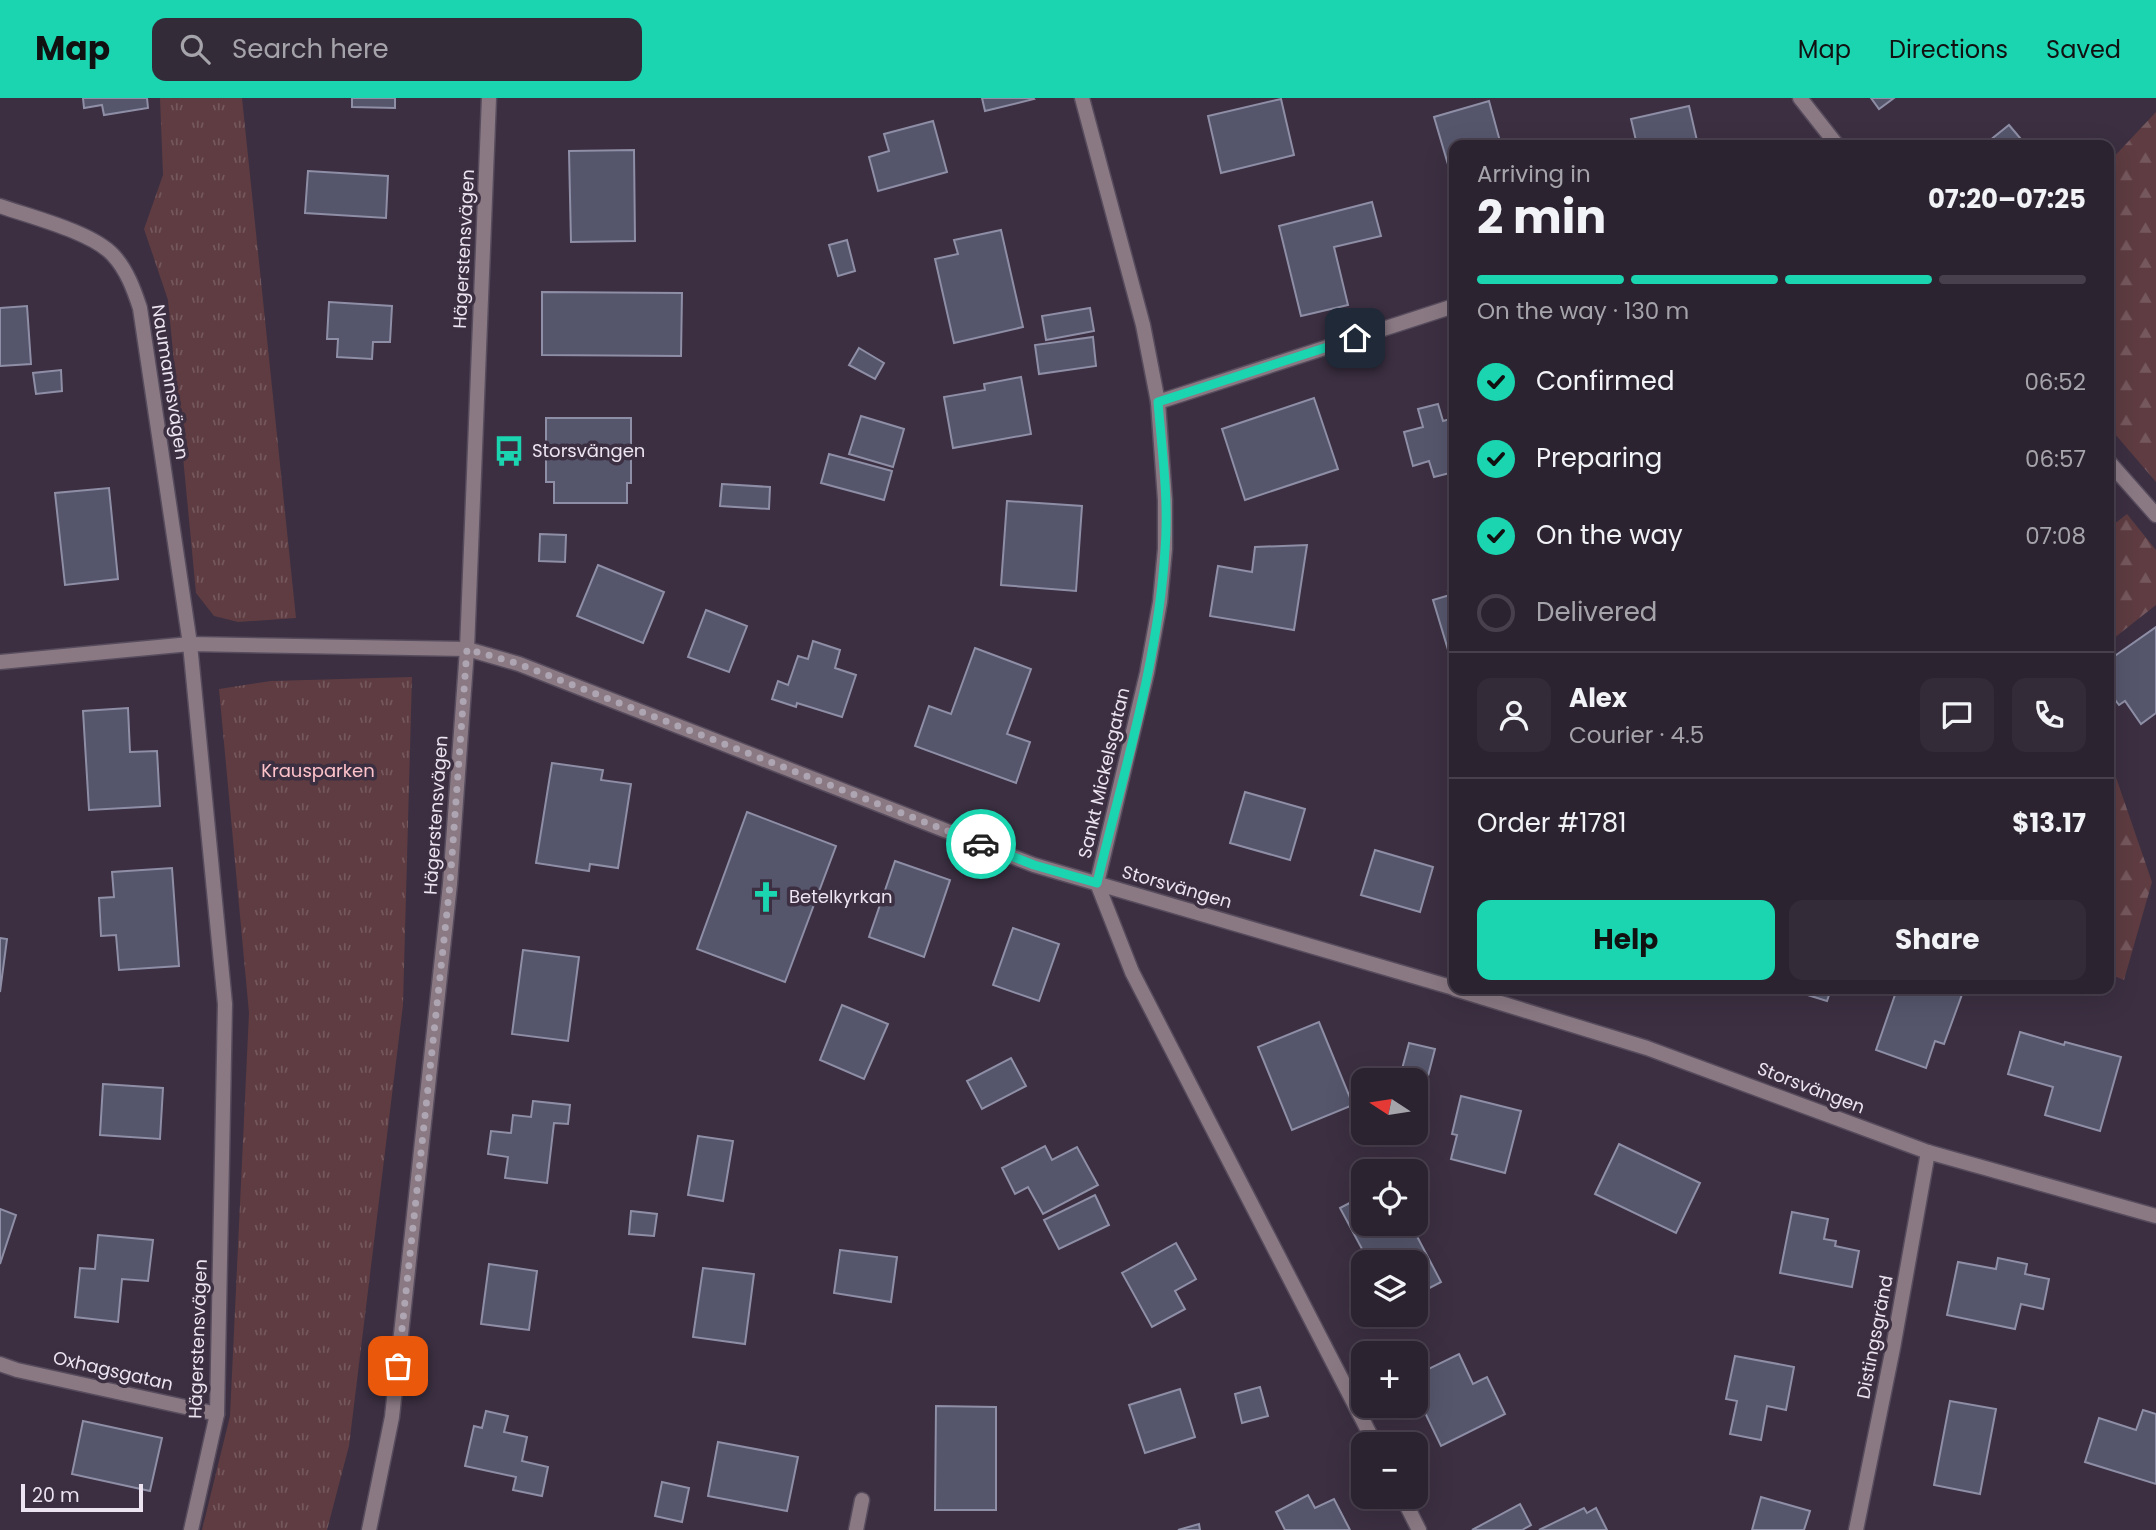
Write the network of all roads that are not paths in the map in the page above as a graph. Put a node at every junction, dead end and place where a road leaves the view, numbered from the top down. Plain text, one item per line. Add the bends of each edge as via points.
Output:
1 (489, 98) edge
2 (1082, 98) edge
3 (1800, 98) edge
4 (1833, 140) edge
5 (0, 206) edge
6 (1449, 308) edge
7 (1158, 402) junction
8 (2114, 468) edge
9 (2156, 515) edge
10 (190, 644) junction
11 (467, 649) junction
12 (0, 662) edge
13 (1097, 883) junction
14 (1449, 987) edge
15 (1471, 994) edge
16 (1928, 1152) junction
17 (2156, 1216) edge
18 (0, 1364) edge
19 (217, 1415) junction
20 (1369, 1432) edge
21 (862, 1500) dead end
22 (1408, 1509) edge
23 (191, 1530) edge
24 (369, 1530) edge
25 (856, 1530) edge
26 (1419, 1530) edge
27 (1856, 1530) edge

1 - 11 street, Hägerstensvägen
2 - 7 street, Sankt Mickelsgatan via 1143,325
3 - 4 street
5 - 10 street, Naumannsvägen via 94,240 113,255 129,279 141,308
6 - 7 street
7 - 13 street, Sankt Mickelsgatan via 1166,500 1160,602
8 - 9 street
10 - 11 street, Storsvängen
10 - 12 street, Storsvängen
10 - 19 street, Hägerstensvägen via 225,1004
11 - 13 street, Storsvängen via 519,664 1034,865
11 - 24 street, Hägerstensvägen via 450,884 401,1341 392,1417
13 - 14 street, Storsvängen
13 - 20 street, Sankt Mickelsgatan via 1132,972
15 - 16 street, Storsvängen via 1647,1048
16 - 17 street, Storsvängen
16 - 27 street, Distingsgränd
18 - 19 street, Oxhagsgatan
19 - 23 street, Hägerstensvägen
21 - 25 street
22 - 26 street

